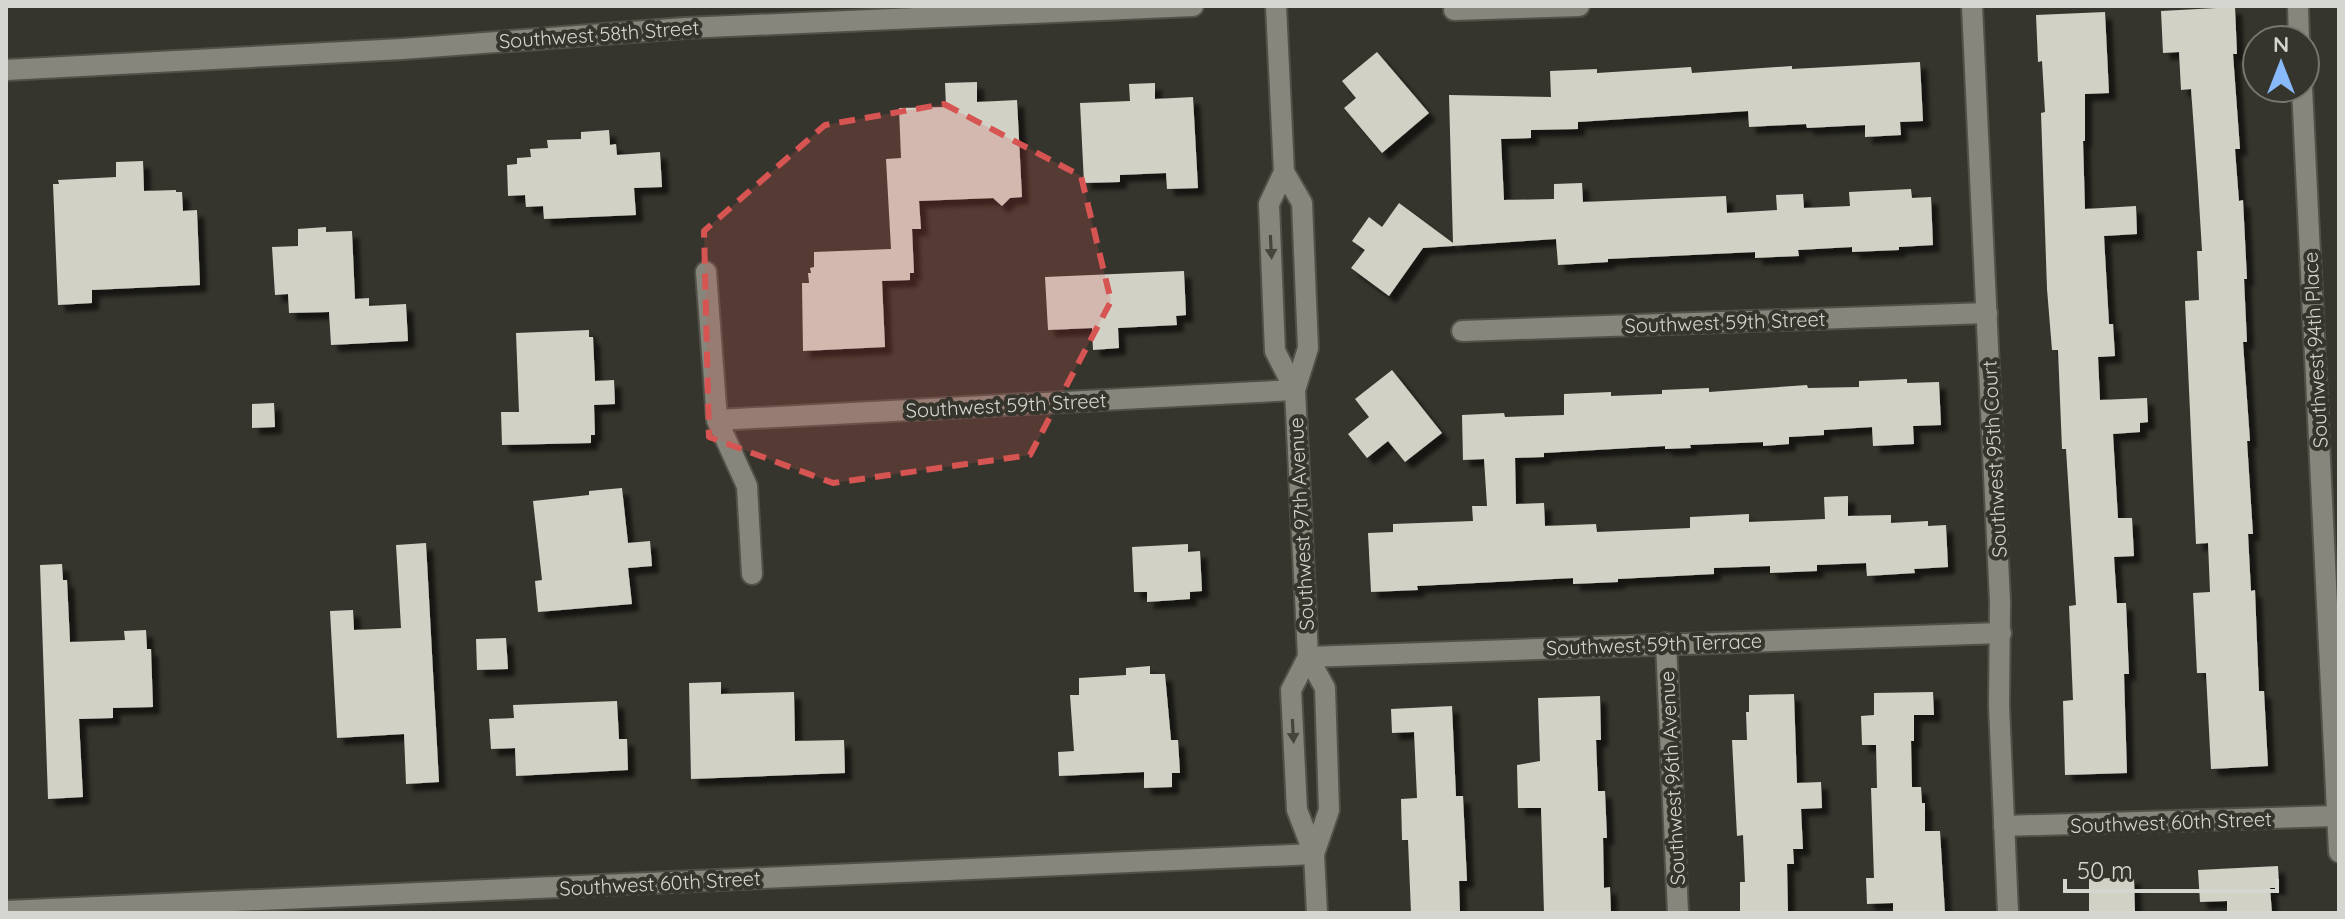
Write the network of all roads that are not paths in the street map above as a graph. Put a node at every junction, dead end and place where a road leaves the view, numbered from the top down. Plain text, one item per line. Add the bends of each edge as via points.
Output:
1 (1193, 6) edge
2 (1276, 6) edge
3 (1579, 6) edge
4 (1972, 6) edge
5 (1454, 10) dead end
6 (6, 70) edge
7 (2303, 104) edge
8 (1284, 172) junction
9 (706, 272) dead end
10 (1987, 313) junction
11 (1462, 331) dead end
12 (1295, 390) junction
13 (717, 420) junction
14 (752, 574) dead end
15 (2001, 633) junction
16 (1666, 643) junction
17 (1308, 657) junction
18 (2337, 816) edge
19 (2004, 826) junction
20 (2339, 852) edge
21 (1314, 854) junction
22 (6, 911) edge
23 (1317, 913) edge
24 (1678, 913) edge
25 (2008, 913) edge

1 - 6 street, Southwest 58th Street via 685,28
2 - 8 street, Southwest 97th Avenue
3 - 5 street
4 - 10 street, Southwest 95th Court
7 - 18 street, Southwest 94th Place
8 - 12 street, Southwest 97th Avenue via 1302,203 1308,348
8 -> 12 street, Southwest 97th Avenue via 1269,204 1275,351
9 - 13 street
10 - 11 street, Southwest 59th Street
10 - 15 street, Southwest 95th Court
12 - 13 street, Southwest 59th Street
12 - 17 street, Southwest 97th Avenue
13 - 14 street via 747,486
15 - 16 street, Southwest 59th Terrace
15 - 19 street, Southwest 95th Court
16 - 17 street, Southwest 59th Terrace
16 - 24 street, Southwest 96th Avenue
17 - 21 street, Southwest 97th Avenue via 1325,688 1329,810
17 -> 21 street, Southwest 97th Avenue via 1291,690 1297,810
18 - 19 street, Southwest 60th Street
18 - 20 street, Southwest 94th Place
19 - 25 street, Southwest 95th Court
21 - 22 street, Southwest 60th Street
21 - 23 street, Southwest 97th Avenue

